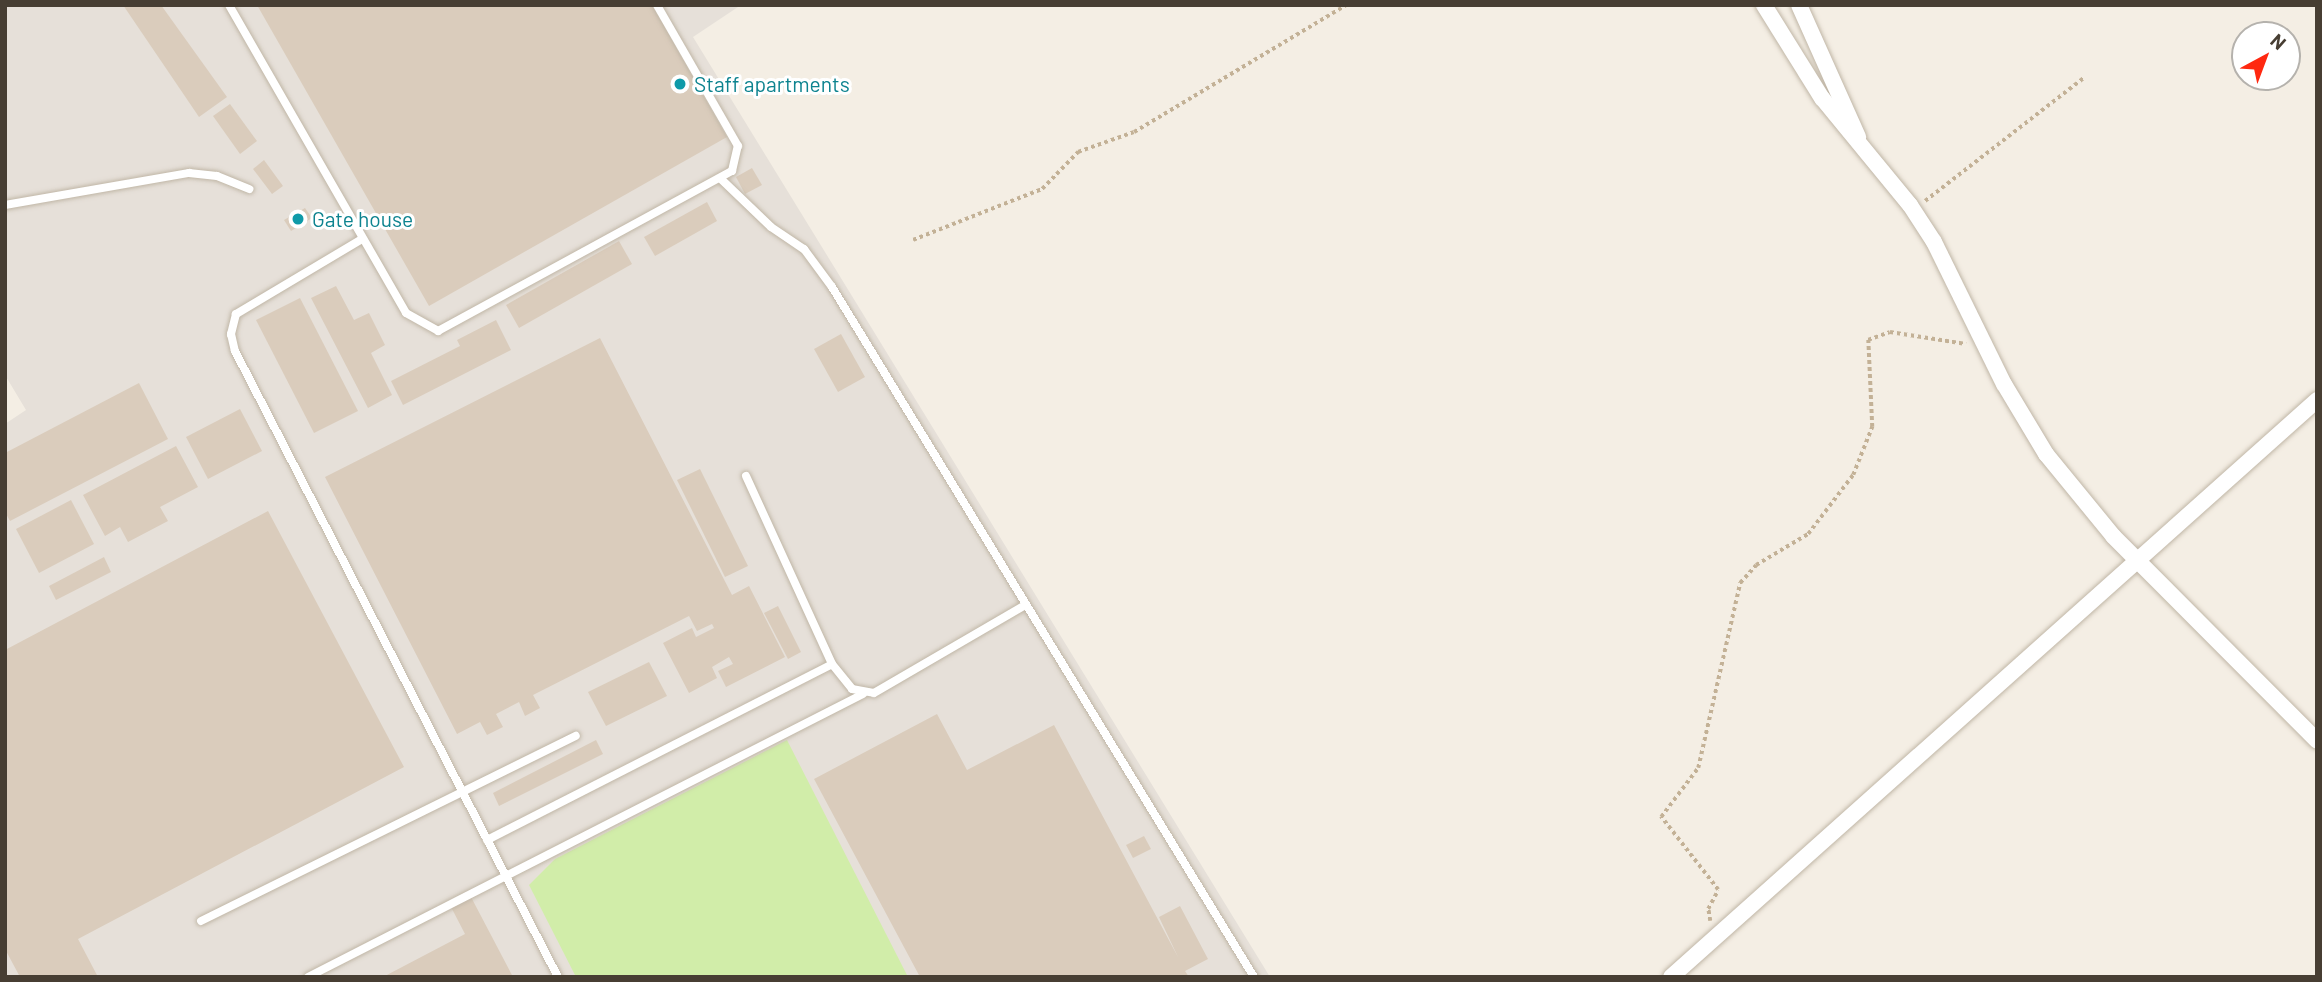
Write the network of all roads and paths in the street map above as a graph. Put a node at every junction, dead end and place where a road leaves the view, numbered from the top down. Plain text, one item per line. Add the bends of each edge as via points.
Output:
1 (229, 5) edge
2 (657, 5) edge
3 (1346, 5) edge
4 (1764, 5) edge
5 (1799, 5) edge
6 (2085, 77) dead end
7 (1859, 140) junction
8 (721, 178) junction
9 (249, 189) dead end
10 (5, 205) edge
11 (1910, 205) junction
12 (362, 239) junction
13 (913, 240) dead end
14 (1984, 346) junction
15 (2317, 400) edge
16 (746, 475) dead end
17 (2139, 561) junction
18 (1025, 605) junction
19 (832, 664) junction
20 (863, 694) junction
21 (576, 736) dead end
22 (2317, 741) edge
23 (464, 790) junction
24 (487, 840) junction
25 (507, 877) junction
26 (201, 921) dead end
27 (1716, 936) junction
28 (308, 977) edge
29 (558, 977) edge
30 (1254, 977) edge
31 (1671, 977) edge

1 - 12 lane
2 - 8 lane via 738,146 732,171
3 - 13 path via 1134,132 1078,152 1042,189
4 - 7 street via 1795,60
5 - 7 street
6 - 11 path via 1932,200
7 - 11 street
8 - 12 lane via 438,331 406,313
8 - 18 lane via 817,264
9 - 10 lane via 218,176 189,173
11 - 14 street
12 - 23 lane via 253,300 236,314 231,334 235,351
14 - 17 street via 2046,454
14 - 27 path via 1890,332 1868,340 1872,427 1853,475 1808,534 1756,565 1740,583 1698,768 1661,817 1718,890 1707,911
15 - 17 street via 2266,440
16 - 19 lane
17 - 22 street
17 - 27 street via 1906,762
18 - 20 lane via 874,693
18 - 30 lane
19 - 20 lane via 842,680
19 - 24 lane
20 - 25 lane
21 - 23 lane
23 - 24 lane
23 - 26 lane
24 - 25 lane
25 - 28 lane
25 - 29 lane
27 - 31 street

